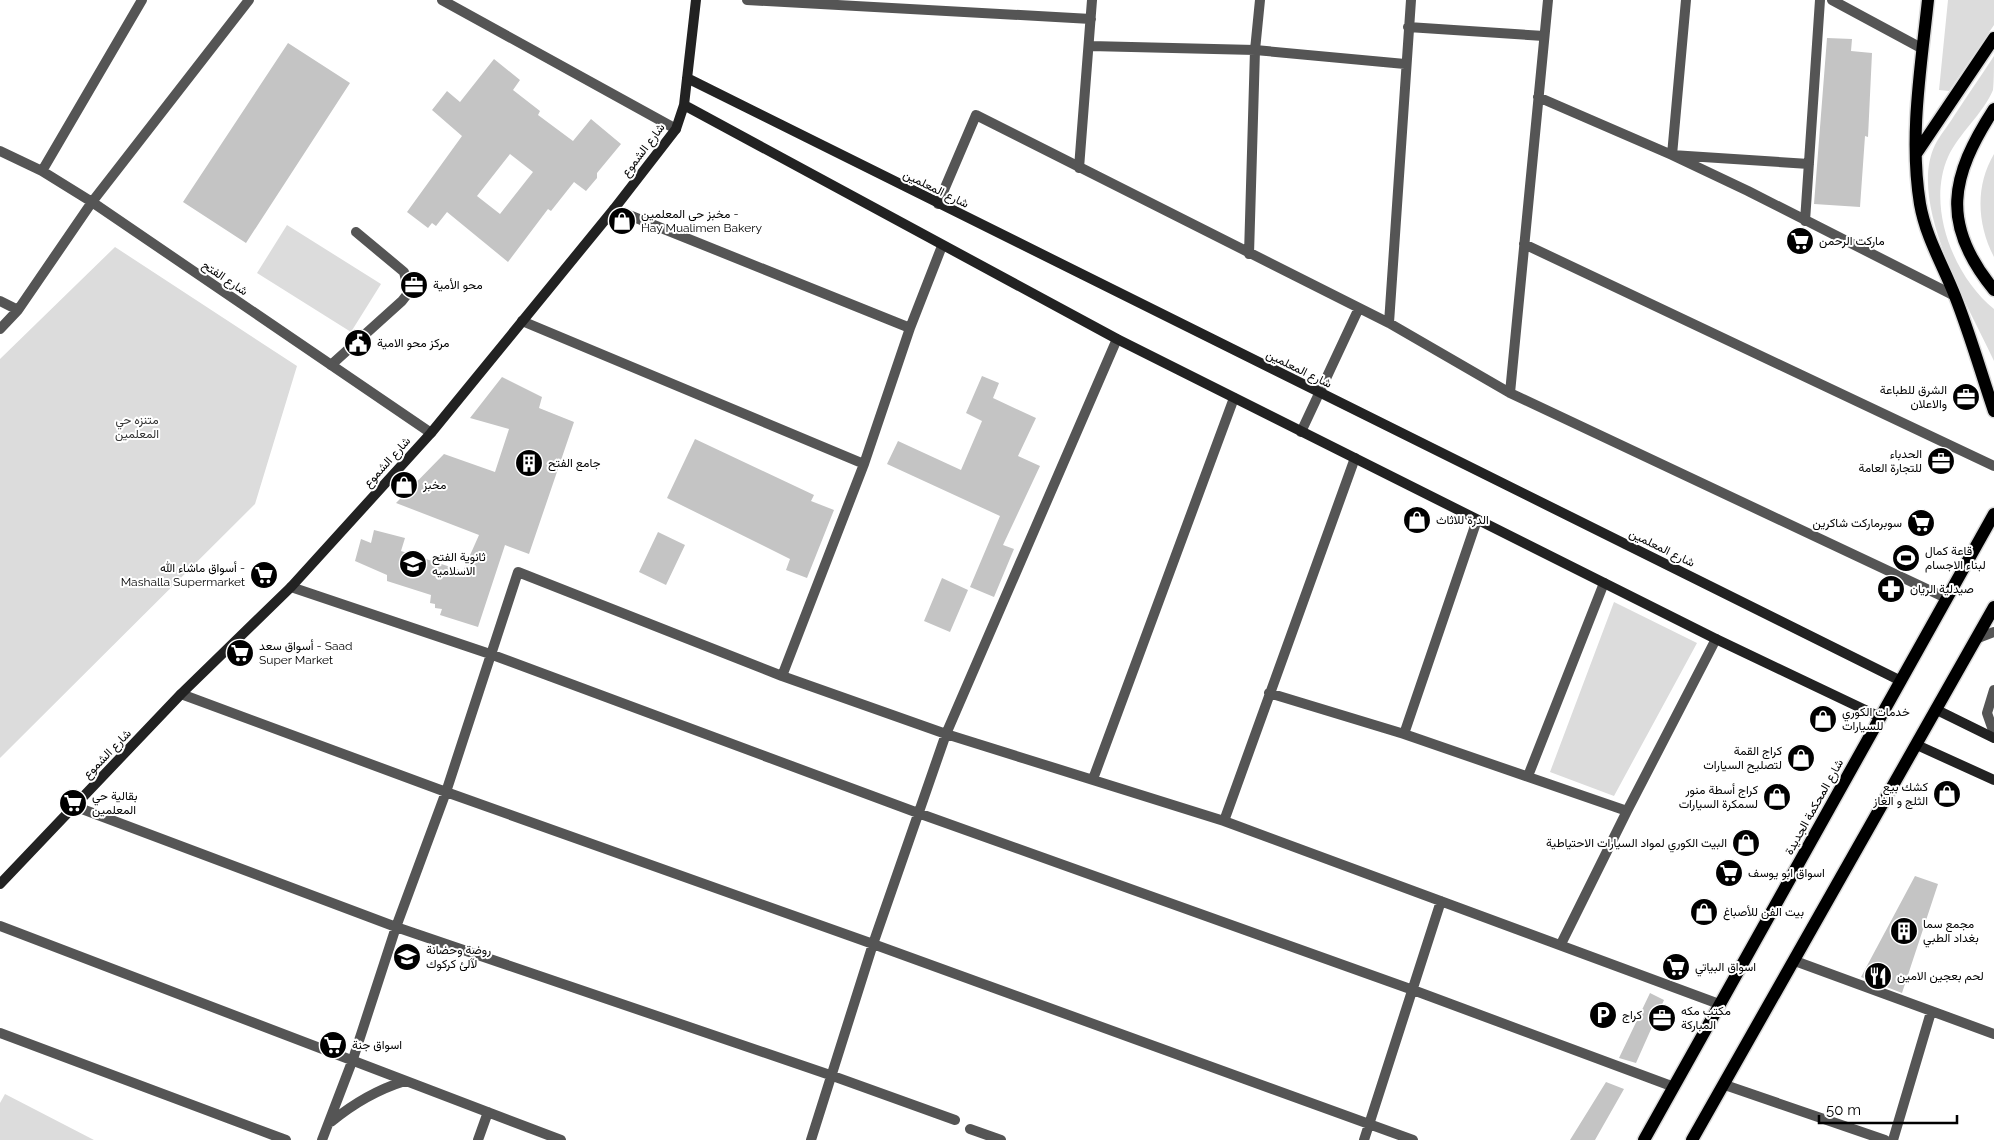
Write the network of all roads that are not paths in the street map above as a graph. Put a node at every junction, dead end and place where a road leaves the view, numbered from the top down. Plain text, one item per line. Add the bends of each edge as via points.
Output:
1 (142, 0) edge
2 (249, 0) edge
3 (442, 0) edge
4 (696, 0) edge
5 (747, 0) edge
6 (1092, 0) edge
7 (1260, 0) edge
8 (1410, 0) edge
9 (1548, 0) edge
10 (1686, 0) edge
11 (1820, 0) edge
12 (1832, 0) edge
13 (1928, 0) edge
14 (1091, 19) junction
15 (1408, 26) junction
16 (1544, 36) junction
17 (1994, 38) edge
18 (1090, 46) junction
19 (1922, 49) junction
20 (1255, 50) junction
21 (1405, 64) junction
22 (687, 78) junction
23 (1538, 97) junction
24 (684, 105) junction
25 (1994, 109) edge
26 (676, 129) junction
27 (0, 151) edge
28 (1916, 154) junction
29 (1672, 155) junction
30 (1808, 164) junction
31 (1079, 168) junction
32 (42, 171) junction
33 (92, 202) junction
34 (938, 204) junction
35 (614, 209) junction
36 (1805, 221) junction
37 (356, 232) dead end
38 (1524, 244) junction
39 (942, 246) junction
40 (1250, 254) junction
41 (1994, 290) edge
42 (1955, 296) junction
43 (0, 301) edge
44 (1359, 308) junction
45 (18, 310) junction
46 (522, 321) junction
47 (1389, 323) junction
48 (910, 328) junction
49 (0, 329) edge
50 (1117, 339) junction
51 (331, 365) junction
52 (1320, 393) junction
53 (1510, 393) junction
54 (1234, 398) junction
55 (1994, 411) edge
56 (1301, 432) junction
57 (431, 433) junction
58 (1355, 458) junction
59 (864, 464) junction
60 (1994, 466) edge
61 (1994, 514) edge
62 (1477, 520) junction
63 (1604, 583) junction
64 (291, 587) junction
65 (1946, 598) junction
66 (1994, 607) edge
67 (1994, 632) edge
68 (1978, 638) junction
69 (1716, 639) junction
70 (490, 654) junction
71 (782, 676) junction
72 (1901, 681) junction
73 (1994, 690) edge
74 (181, 694) junction
75 (1270, 694) junction
76 (1937, 710) junction
77 (1880, 717) junction
78 (1994, 733) edge
79 (946, 734) junction
80 (1404, 734) junction
81 (1994, 738) edge
82 (1917, 745) junction
83 (1528, 776) junction
84 (1093, 779) junction
85 (1994, 780) edge
86 (446, 792) junction
87 (74, 806) junction
88 (1627, 811) junction
89 (918, 813) junction
90 (1224, 821) junction
91 (0, 884) edge
92 (1441, 901) junction
93 (0, 926) edge
94 (396, 927) junction
95 (873, 944) junction
96 (1561, 944) junction
97 (1795, 962) junction
98 (1413, 990) junction
99 (1719, 1004) junction
100 (1931, 1012) junction
101 (0, 1033) edge
102 (1994, 1034) edge
103 (353, 1060) junction
104 (830, 1075) junction
105 (405, 1081) junction
106 (1724, 1085) junction
107 (1674, 1087) junction
108 (488, 1112) junction
109 (955, 1120) dead end
110 (329, 1124) junction
111 (1369, 1124) junction
112 (970, 1129) dead end
113 (286, 1140) edge
114 (322, 1140) edge
115 (478, 1140) edge
116 (561, 1140) edge
117 (811, 1140) edge
118 (1002, 1140) edge
119 (1364, 1140) edge
120 (1413, 1140) edge
121 (1644, 1140) edge
122 (1692, 1140) edge
123 (1885, 1140) edge
124 (1893, 1140) edge

1 - 32 street
2 - 33 street
3 - 26 street
4 - 22 street, شارع الشموع
5 - 14 street
6 - 14 street
7 - 20 street
8 - 15 street
9 - 16 street
10 - 29 street
11 - 30 street
12 - 19 street
13 - 19 main road
14 - 18 street
15 - 16 street
15 - 21 street
16 - 23 street
17 - 28 main road
18 - 20 street
18 - 31 street
19 - 28 main road
20 - 21 street
20 - 40 street
21 - 47 street
22 - 24 street, شارع الشموع
22 - 34 street, شارع المعلمين
23 - 29 street
23 - 38 street
24 - 26 street, شارع الشموع
24 - 39 street
25 - 41 main road via 1966,157 1957,211 1972,259
26 - 35 street, شارع الشموع
27 - 32 street, شارع الفتح
28 - 42 main road via 1916,176 1925,226
29 - 30 street
29 - 36 street
30 - 36 street
31 - 34 street via 976,115
31 - 40 street
32 - 33 street, شارع الفتح
33 - 45 street
33 - 51 street, شارع الفتح
34 - 52 street, شارع المعلمين
35 - 46 street, شارع الشموع
35 - 48 street
36 - 42 street
37 - 51 street via 404,272 409,292
38 - 53 street
38 - 60 street
39 - 48 street
39 - 50 street
40 - 44 street
42 - 55 main road
43 - 45 street
44 - 47 street
44 - 52 street
45 - 49 street
46 - 57 street, شارع الشموع
46 - 59 street
47 - 53 street
48 - 59 street
50 - 54 street
50 - 79 street
51 - 57 street, شارع الفتح
52 - 56 street
52 - 72 street, شارع المعلمين
53 - 65 street
54 - 56 street
54 - 84 street
56 - 58 street
57 - 64 street, شارع الشموع
58 - 62 street
58 - 75 street
59 - 71 street
61 - 65 main road, شارع المحكمة الجديدة
62 - 63 street
62 - 80 street
63 - 69 street
63 - 83 street
64 - 70 street
64 - 74 street, شارع الشموع
65 - 72 main road, شارع المحكمة الجديدة
66 - 68 main road
67 - 68 street
68 - 76 main road
69 - 77 street
69 - 88 street
70 - 71 street via 518,572
70 - 86 street
70 - 89 street
71 - 79 street
72 - 77 main road, شارع المحكمة الجديدة
73 - 78 street via 1987,713
74 - 86 street
74 - 87 street, شارع الشموع
75 - 80 street
75 - 90 street
76 - 81 street
76 - 82 main road
77 - 99 main road, شارع المحكمة الجديدة
79 - 84 street
79 - 89 street
80 - 83 street
82 - 85 street
82 - 97 main road
83 - 88 street
84 - 90 street
86 - 94 street
86 - 95 street
87 - 91 street, شارع الشموع
87 - 94 street
88 - 96 street
89 - 95 street
89 - 98 street
90 - 92 street
92 - 96 street
92 - 98 street
93 - 103 street
94 - 103 street
94 - 104 street
95 - 104 street
95 - 111 street
96 - 99 street
97 - 100 street
97 - 106 main road
98 - 107 street
98 - 111 street
99 - 107 main road, شارع المحكمة الجديدة
100 - 102 street
100 - 124 street
101 - 113 street
103 - 105 street
103 - 110 street
104 - 109 street
104 - 117 street
105 - 108 street
105 - 110 street via 378,1090
106 - 122 main road
106 - 123 street
107 - 121 main road, شارع المحكمة الجديدة
108 - 115 street
108 - 116 street
110 - 114 street
111 - 119 street
111 - 120 street
112 - 118 street

